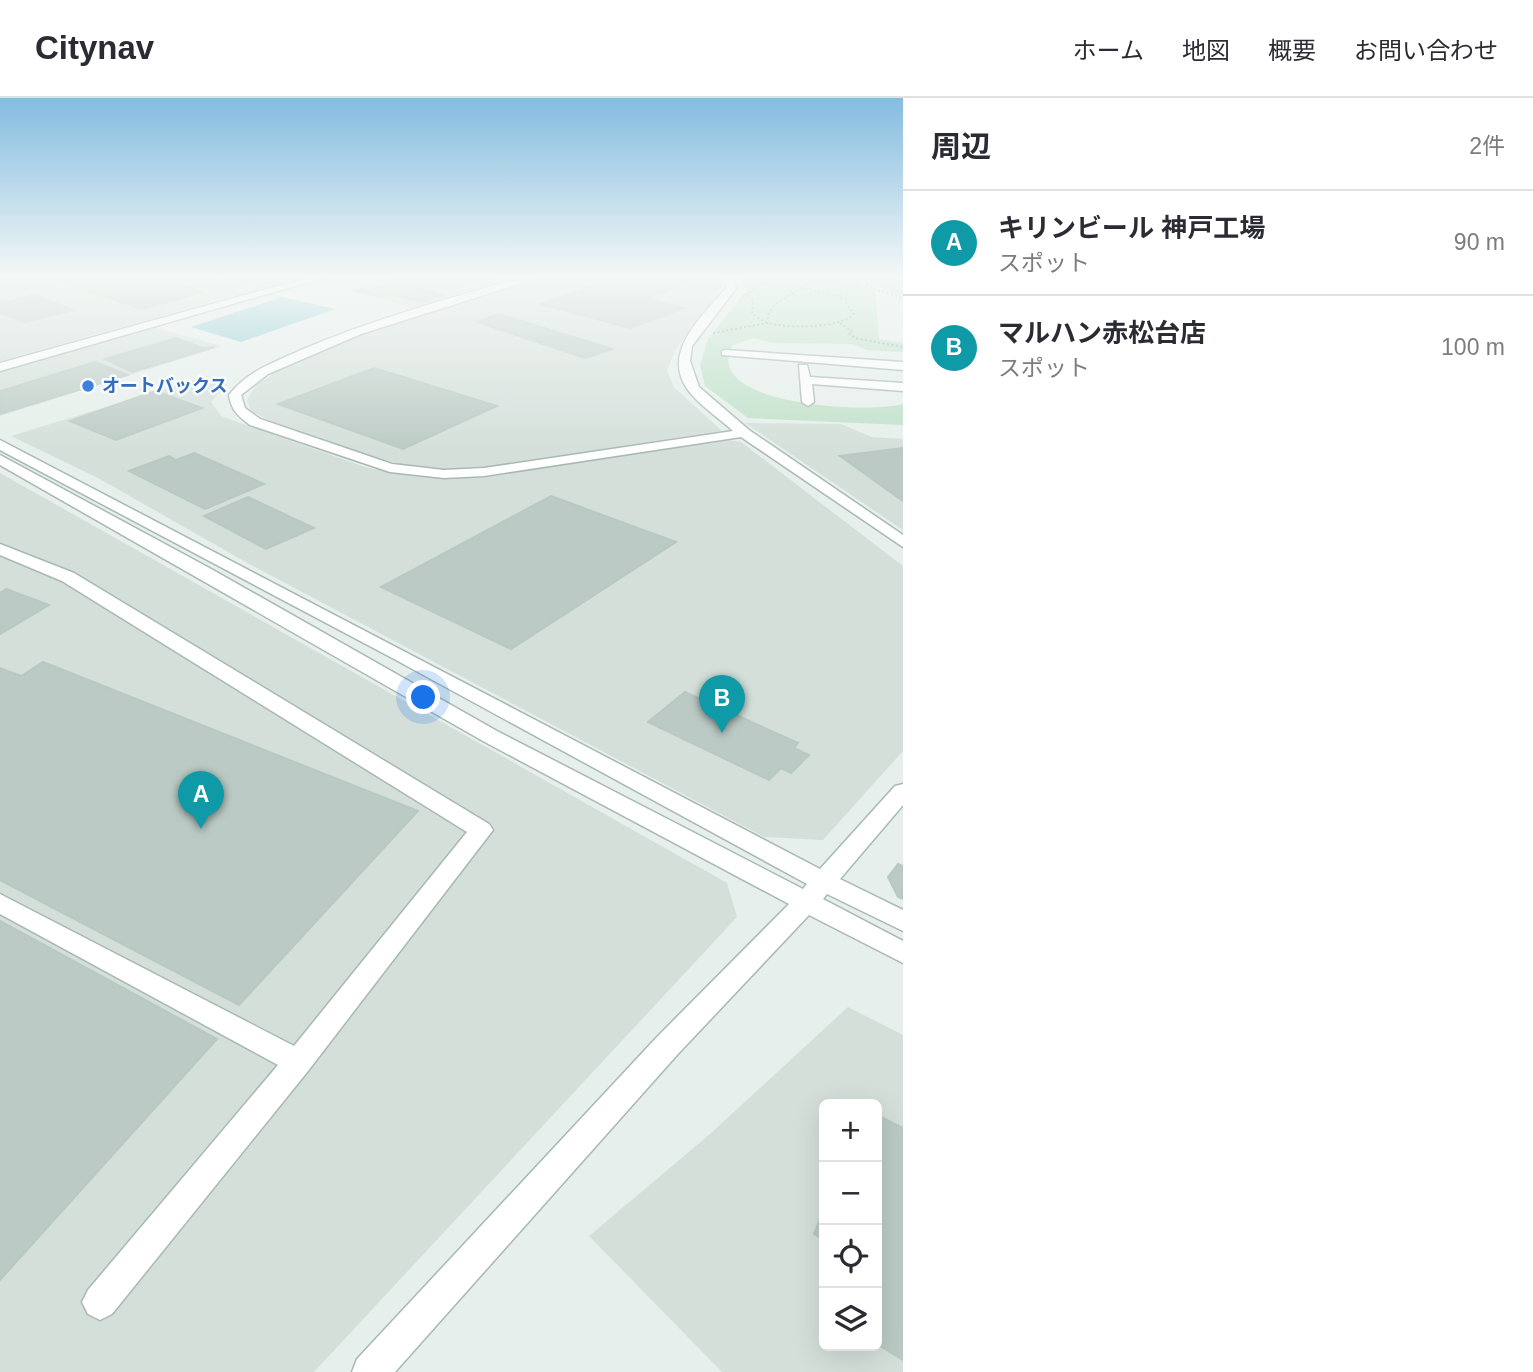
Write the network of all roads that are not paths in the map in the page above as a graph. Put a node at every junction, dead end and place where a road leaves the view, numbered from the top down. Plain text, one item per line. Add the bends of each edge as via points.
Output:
1 (113, 335) edge
2 (348, 335) edge
3 (694, 335) edge
4 (726, 353) dead end
5 (802, 359) junction
6 (903, 366) edge
7 (0, 367) edge
8 (805, 380) junction
9 (903, 387) edge
10 (808, 402) dead end
11 (744, 433) junction
12 (0, 444) edge
13 (0, 459) edge
14 (903, 542) edge
15 (0, 549) edge
16 (903, 791) edge
17 (814, 893) junction
18 (0, 903) edge
19 (903, 921) edge
20 (903, 954) edge
21 (298, 1062) junction
22 (100, 1302) dead end
23 (370, 1372) edge

1 - 7 street
2 - 11 street via 253,377 235,395 240,413 379,465 416,472 484,472
3 - 11 street via 686,346 687,374 702,398
4 - 5 street
5 - 6 street
5 - 8 street
8 - 9 street
8 - 10 street
11 - 14 street
12 - 17 street via 403,656
13 - 17 street via 490,736
15 - 21 street via 68,578 481,830
16 - 17 street
17 - 19 street
17 - 20 street
17 - 23 street via 667,1046
18 - 21 street
21 - 22 street

